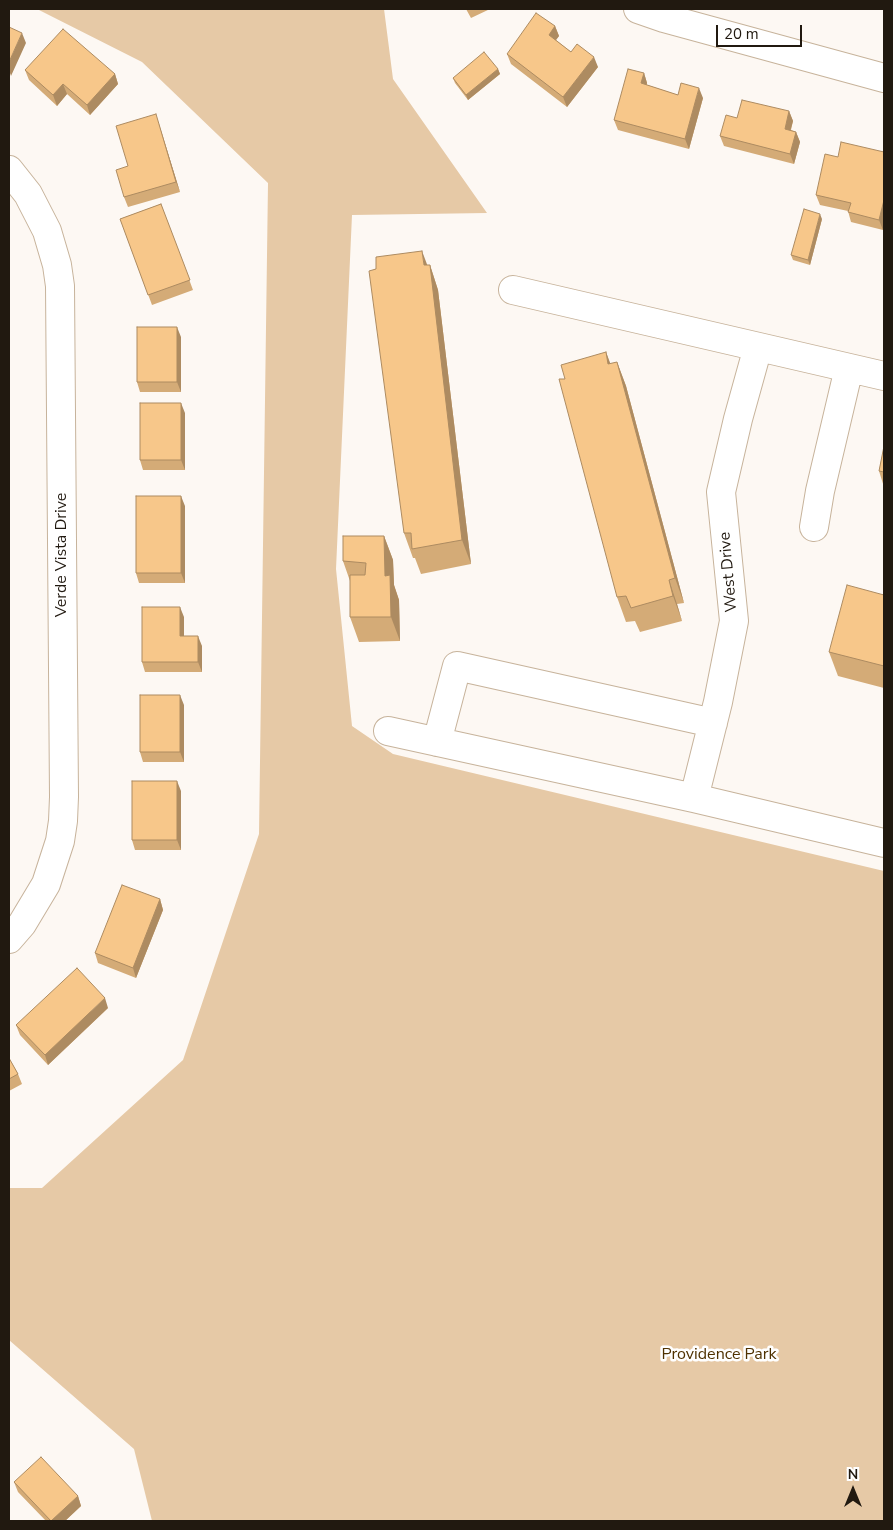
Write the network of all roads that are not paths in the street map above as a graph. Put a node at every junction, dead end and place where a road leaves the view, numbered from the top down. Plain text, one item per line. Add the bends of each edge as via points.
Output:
1 (638, 9) edge
2 (884, 78) edge
3 (9, 170) edge
4 (513, 290) dead end
5 (758, 347) junction
6 (849, 368) junction
7 (884, 376) edge
8 (814, 526) dead end
9 (713, 723) junction
10 (388, 732) dead end
11 (437, 742) junction
12 (694, 798) junction
13 (884, 843) edge
14 (9, 939) edge

1 - 2 street
3 - 14 street, Verde Vista Drive via 28,194 47,231 60,286 64,797 60,841 46,884
4 - 5 street
5 - 6 street
5 - 9 street, West Drive via 722,492 734,621
6 - 7 street
6 - 8 street
9 - 11 street via 457,666
9 - 12 street, West Drive
10 - 11 street
11 - 12 street
12 - 13 street

